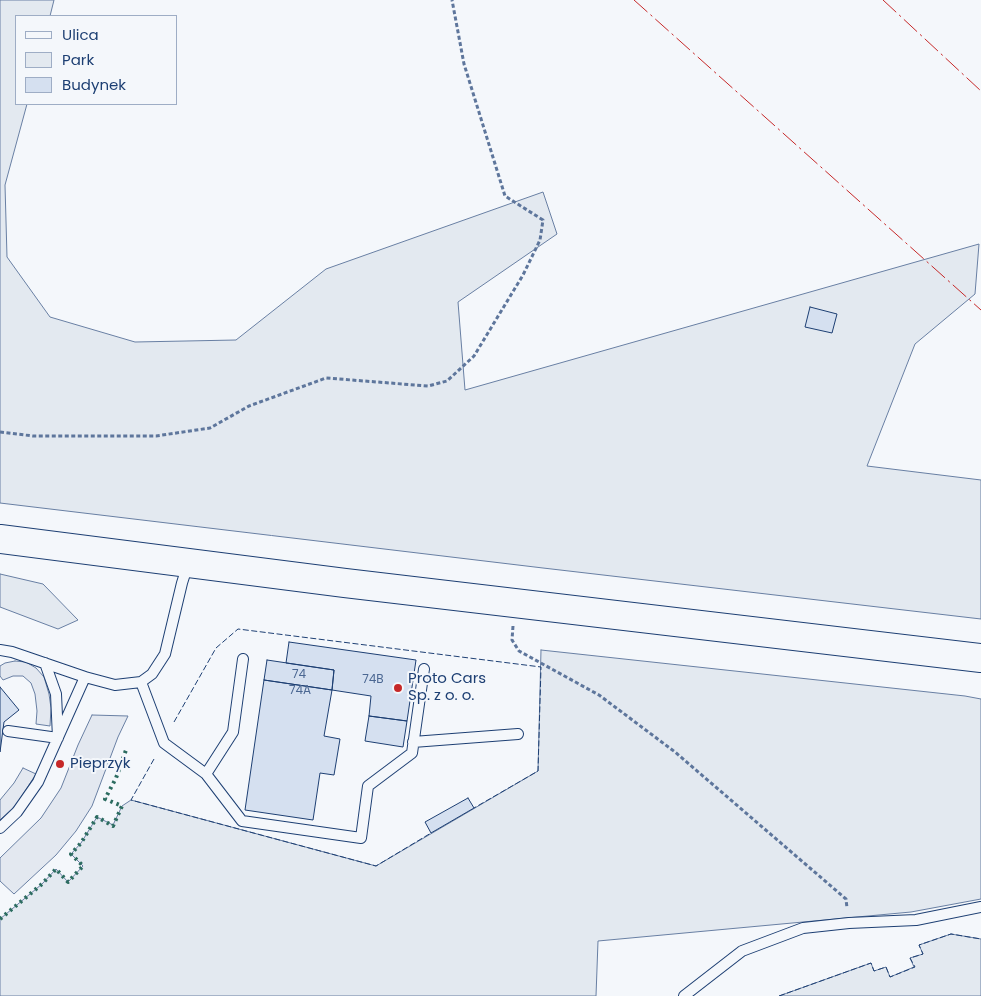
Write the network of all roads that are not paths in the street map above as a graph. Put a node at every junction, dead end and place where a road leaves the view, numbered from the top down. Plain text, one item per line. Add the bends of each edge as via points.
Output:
1 (0, 538) edge
2 (188, 563) junction
3 (0, 650) edge
4 (981, 658) edge
5 (243, 659) dead end
6 (45, 663) junction
7 (424, 669) dead end
8 (85, 677) junction
9 (140, 682) junction
10 (8, 731) dead end
11 (518, 734) dead end
12 (58, 738) junction
13 (413, 742) junction
14 (206, 774) junction
15 (0, 828) edge
16 (981, 907) edge
17 (684, 996) edge

1 - 2 main road
2 - 4 main road
2 - 9 lane via 165,654 152,674
3 - 6 lane
5 - 14 lane via 233,732
6 - 8 lane
6 - 12 lane via 56,694
7 - 13 lane
8 - 9 lane via 115,685
8 - 12 lane
9 - 14 lane via 164,743
10 - 12 lane
11 - 13 lane
12 - 15 lane via 38,782 17,812
13 - 14 lane via 412,754 368,786 360,838 242,821
16 - 17 lane via 916,920 803,928 742,952

